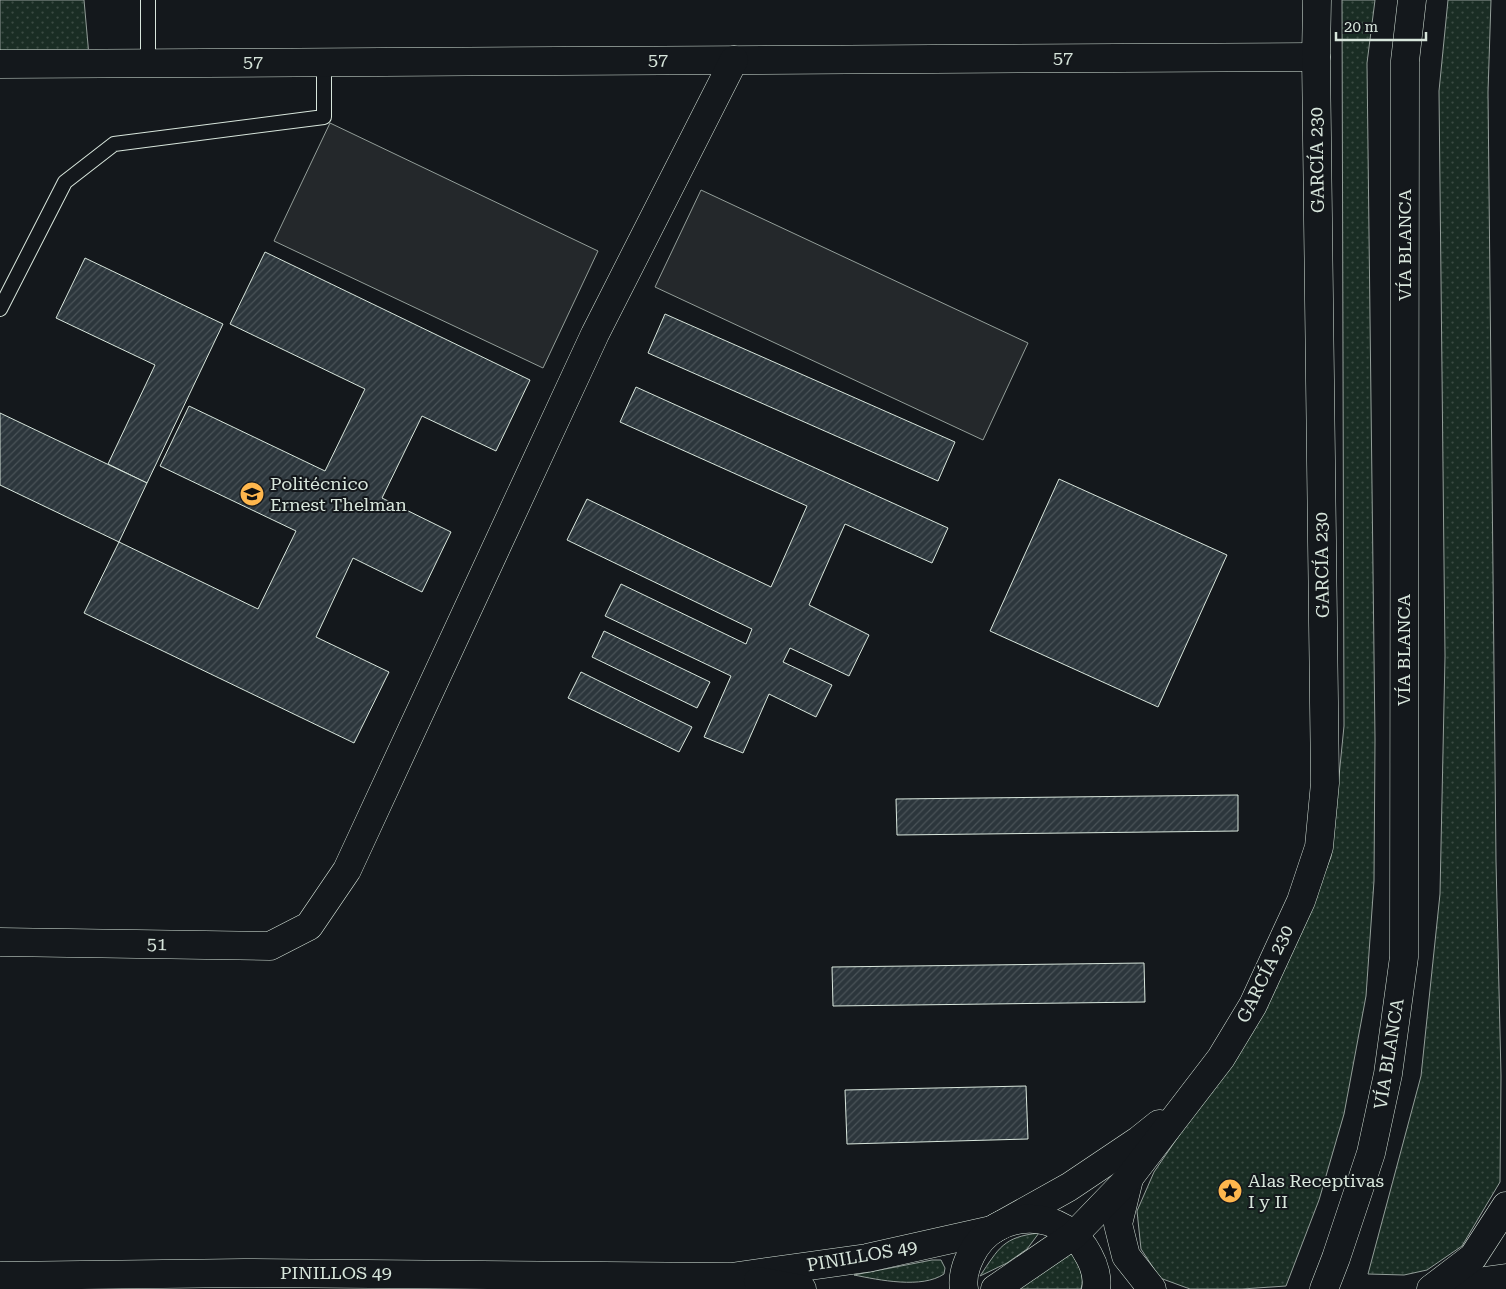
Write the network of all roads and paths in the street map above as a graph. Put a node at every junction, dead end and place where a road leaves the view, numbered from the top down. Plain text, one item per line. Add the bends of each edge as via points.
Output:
1 (148, 0) edge
2 (1317, 0) edge
3 (1412, 0) edge
4 (1316, 57) junction
5 (734, 60) junction
6 (324, 62) junction
7 (148, 63) junction
8 (0, 64) edge
9 (0, 309) edge
10 (0, 942) edge
11 (1191, 1098) junction
12 (1129, 1178) junction
13 (1506, 1206) edge
14 (992, 1230) junction
15 (1079, 1241) junction
16 (0, 1276) edge
17 (732, 1277) junction
18 (1506, 1278) edge
19 (802, 1289) edge
20 (964, 1289) edge
21 (995, 1289) edge
22 (1096, 1289) edge
23 (1150, 1289) edge
24 (1324, 1289) edge
25 (1430, 1289) edge

1 - 7 lane
2 - 4 main road, GARCÍA 230
3 - 24 main road, VÍA BLANCA via 1405,61 1404,957 1388,1074 1371,1153
4 - 5 main road, 57
4 - 11 main road, GARCÍA 230 via 1325,783 1319,847 1301,901 1253,1004 1221,1058
5 - 6 main road, 57
5 - 10 main road, 51 via 595,334 347,870 309,926 270,946
6 - 7 main road, 57
6 - 9 lane via 324,117 114,144 66,182
7 - 8 main road, 57
11 - 12 main road, GARCÍA 230
11 - 14 main road, GARCÍA 230 via 1138,1140 1069,1187
12 - 15 main road, GARCÍA 230
12 - 23 main road via 1118,1224 1126,1256
13 - 25 main road via 1473,1257
14 - 15 main road via 1012,1220 1034,1218 1055,1223
14 - 17 main road, PINILLOS 49 via 868,1258
14 - 20 main road via 976,1245 966,1265
15 - 21 main road
15 - 22 main road via 1094,1265
15 - 23 main road
16 - 17 main road, PINILLOS 49 via 254,1273
17 - 19 main road, PINILLOS 49
18 - 25 main road

